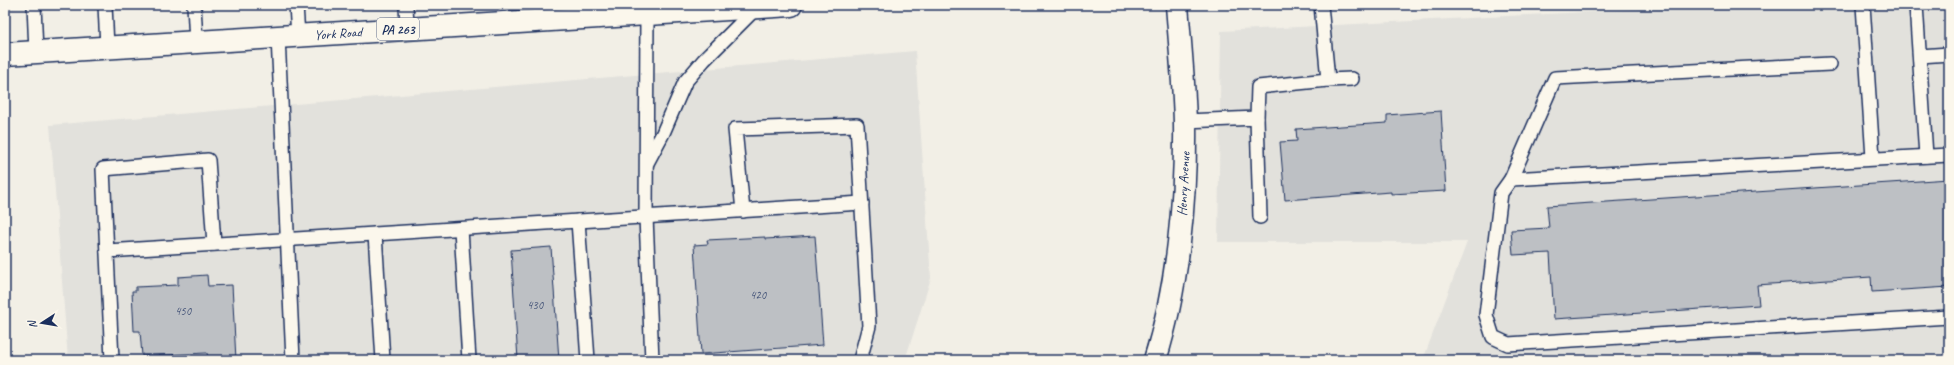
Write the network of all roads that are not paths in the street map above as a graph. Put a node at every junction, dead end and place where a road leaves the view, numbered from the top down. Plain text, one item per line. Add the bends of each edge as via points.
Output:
1 (34, 5) edge
2 (105, 5) edge
3 (194, 5) edge
4 (296, 5) edge
5 (406, 5) edge
6 (790, 5) edge
7 (1177, 5) edge
8 (1322, 5) edge
9 (1863, 5) edge
10 (1916, 5) edge
11 (757, 7) junction
12 (641, 11) edge
13 (407, 28) junction
14 (288, 36) junction
15 (196, 42) junction
16 (107, 48) junction
17 (36, 52) junction
18 (5, 54) edge
19 (1949, 54) edge
20 (1920, 56) junction
21 (1830, 64) dead end
22 (1352, 79) dead end
23 (1328, 80) junction
24 (1257, 118) junction
25 (1185, 121) junction
26 (1949, 155) edge
27 (1926, 156) junction
28 (1873, 158) junction
29 (646, 165) junction
30 (1511, 179) junction
31 (862, 203) junction
32 (743, 211) junction
33 (646, 217) junction
34 (1260, 217) dead end
35 (578, 221) junction
36 (461, 229) junction
37 (375, 234) junction
38 (287, 240) junction
39 (214, 244) junction
40 (107, 251) junction
41 (1949, 317) edge
42 (112, 360) edge
43 (293, 360) edge
44 (383, 360) edge
45 (469, 360) edge
46 (588, 360) edge
47 (652, 360) edge
48 (860, 360) edge
49 (1156, 360) edge

1 - 17 lane
2 - 16 lane
3 - 15 lane
4 - 14 lane
5 - 13 lane
6 - 11 main road, York Road / PA 263
7 - 25 main road, Henry Avenue
8 - 23 lane
9 - 28 lane
10 - 20 lane
11 - 12 main road, York Road / PA 263
11 - 29 lane via 685,82
12 - 13 main road, York Road / PA 263
12 - 29 lane
13 - 14 main road, York Road / PA 263
14 - 15 main road, York Road / PA 263
14 - 38 lane
15 - 16 main road, York Road / PA 263
16 - 17 main road, York Road / PA 263
17 - 18 main road, York Road / PA 263
19 - 20 lane
20 - 27 lane
21 - 30 lane via 1555,78
22 - 23 lane
23 - 24 lane via 1258,87
24 - 25 lane
24 - 34 lane
25 - 49 main road, Henry Avenue via 1183,213 1169,304
26 - 27 lane
27 - 28 lane
28 - 30 lane
29 - 33 lane
30 - 41 lane via 1500,193 1486,314 1493,337 1508,344
31 - 32 lane
31 - 32 lane via 857,125 736,129
31 - 48 lane via 869,326
32 - 33 lane
33 - 35 lane
33 - 47 lane
35 - 36 lane
35 - 46 lane
36 - 37 lane
36 - 45 lane
37 - 38 lane
37 - 44 lane
38 - 39 lane
38 - 43 lane
39 - 40 lane
39 - 40 lane via 208,160 103,169
40 - 42 lane

